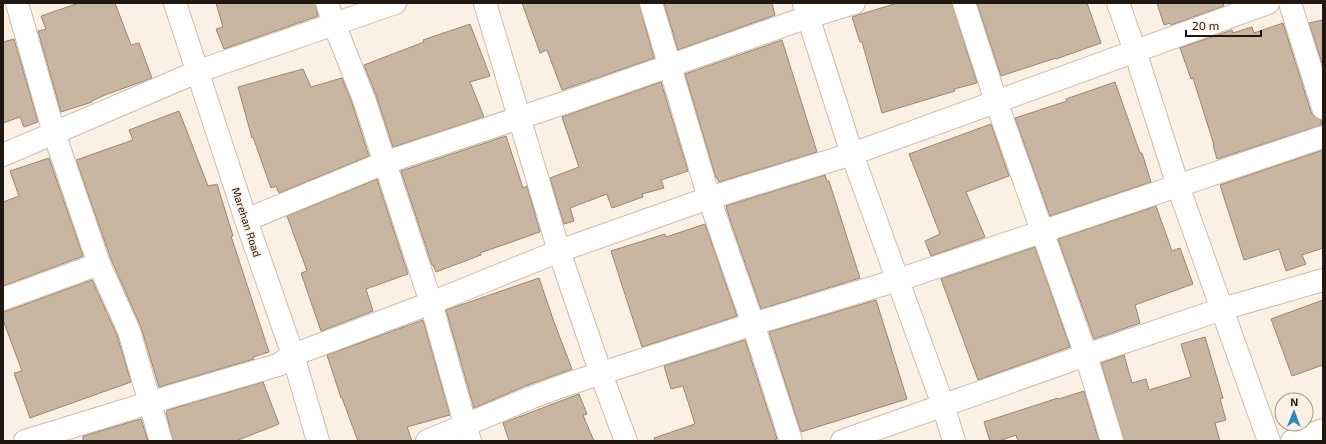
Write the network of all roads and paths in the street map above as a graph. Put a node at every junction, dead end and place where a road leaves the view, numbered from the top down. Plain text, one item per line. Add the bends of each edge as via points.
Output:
1 (17, 3) edge
2 (175, 3) edge
3 (327, 3) edge
4 (395, 3) edge
5 (486, 3) edge
6 (651, 3) edge
7 (854, 3) edge
8 (964, 3) edge
9 (1118, 3) edge
10 (1268, 3) edge
11 (1290, 3) edge
12 (806, 10) edge
13 (334, 24) junction
14 (1136, 51) junction
15 (670, 66) junction
16 (199, 71) junction
17 (996, 101) junction
18 (1323, 108) edge
19 (520, 117) junction
20 (54, 133) junction
21 (1323, 137) edge
22 (852, 154) junction
23 (3, 155) edge
24 (384, 163) junction
25 (1178, 186) junction
26 (709, 198) junction
27 (246, 220) junction
28 (1042, 231) junction
29 (559, 251) junction
30 (99, 264) junction
31 (898, 280) junction
32 (1323, 280) edge
33 (3, 299) edge
34 (431, 303) junction
35 (1222, 309) junction
36 (753, 324) junction
37 (293, 355) junction
38 (1086, 355) junction
39 (601, 374) junction
40 (150, 402) junction
41 (943, 406) junction
42 (1323, 430) edge
43 (467, 433) edge
44 (25, 441) edge
45 (161, 441) edge
46 (318, 441) edge
47 (428, 441) edge
48 (626, 441) edge
49 (791, 441) edge
50 (842, 441) edge
51 (954, 441) edge
52 (1112, 441) edge
53 (1269, 441) edge
54 (1292, 441) edge

1 - 20 street
2 - 16 street, Marehan Road
3 - 13 street
4 - 13 street
5 - 19 street
6 - 15 street
7 - 12 street
8 - 17 street
9 - 14 street
10 - 14 street
11 - 18 street
12 - 15 street
12 - 22 street
13 - 16 street
13 - 24 street via 364,99
14 - 17 street
14 - 25 street
15 - 19 street
15 - 26 street
16 - 20 street
16 - 27 street, Marehan Road
17 - 22 street
17 - 28 street
19 - 24 street
19 - 29 street
20 - 23 street
20 - 30 street
21 - 25 street
22 - 26 street
22 - 31 street
24 - 27 street
24 - 34 street
25 - 28 street
25 - 35 street
26 - 29 street
26 - 36 street
27 - 37 street, Marehan Road
28 - 31 street
28 - 38 street
29 - 34 street
29 - 39 street
30 - 33 street
30 - 40 street via 129,331
31 - 36 street
31 - 41 street
32 - 35 street
34 - 37 street
34 - 43 street
35 - 38 street
35 - 53 street
36 - 39 street
36 - 49 street
37 - 40 street via 278,365
37 - 46 street, Marehan Road
38 - 41 street
38 - 52 street
39 - 43 street via 544,393
39 - 48 street
40 - 44 street
40 - 45 street
41 - 50 street
41 - 51 street
42 - 54 street
43 - 47 street

